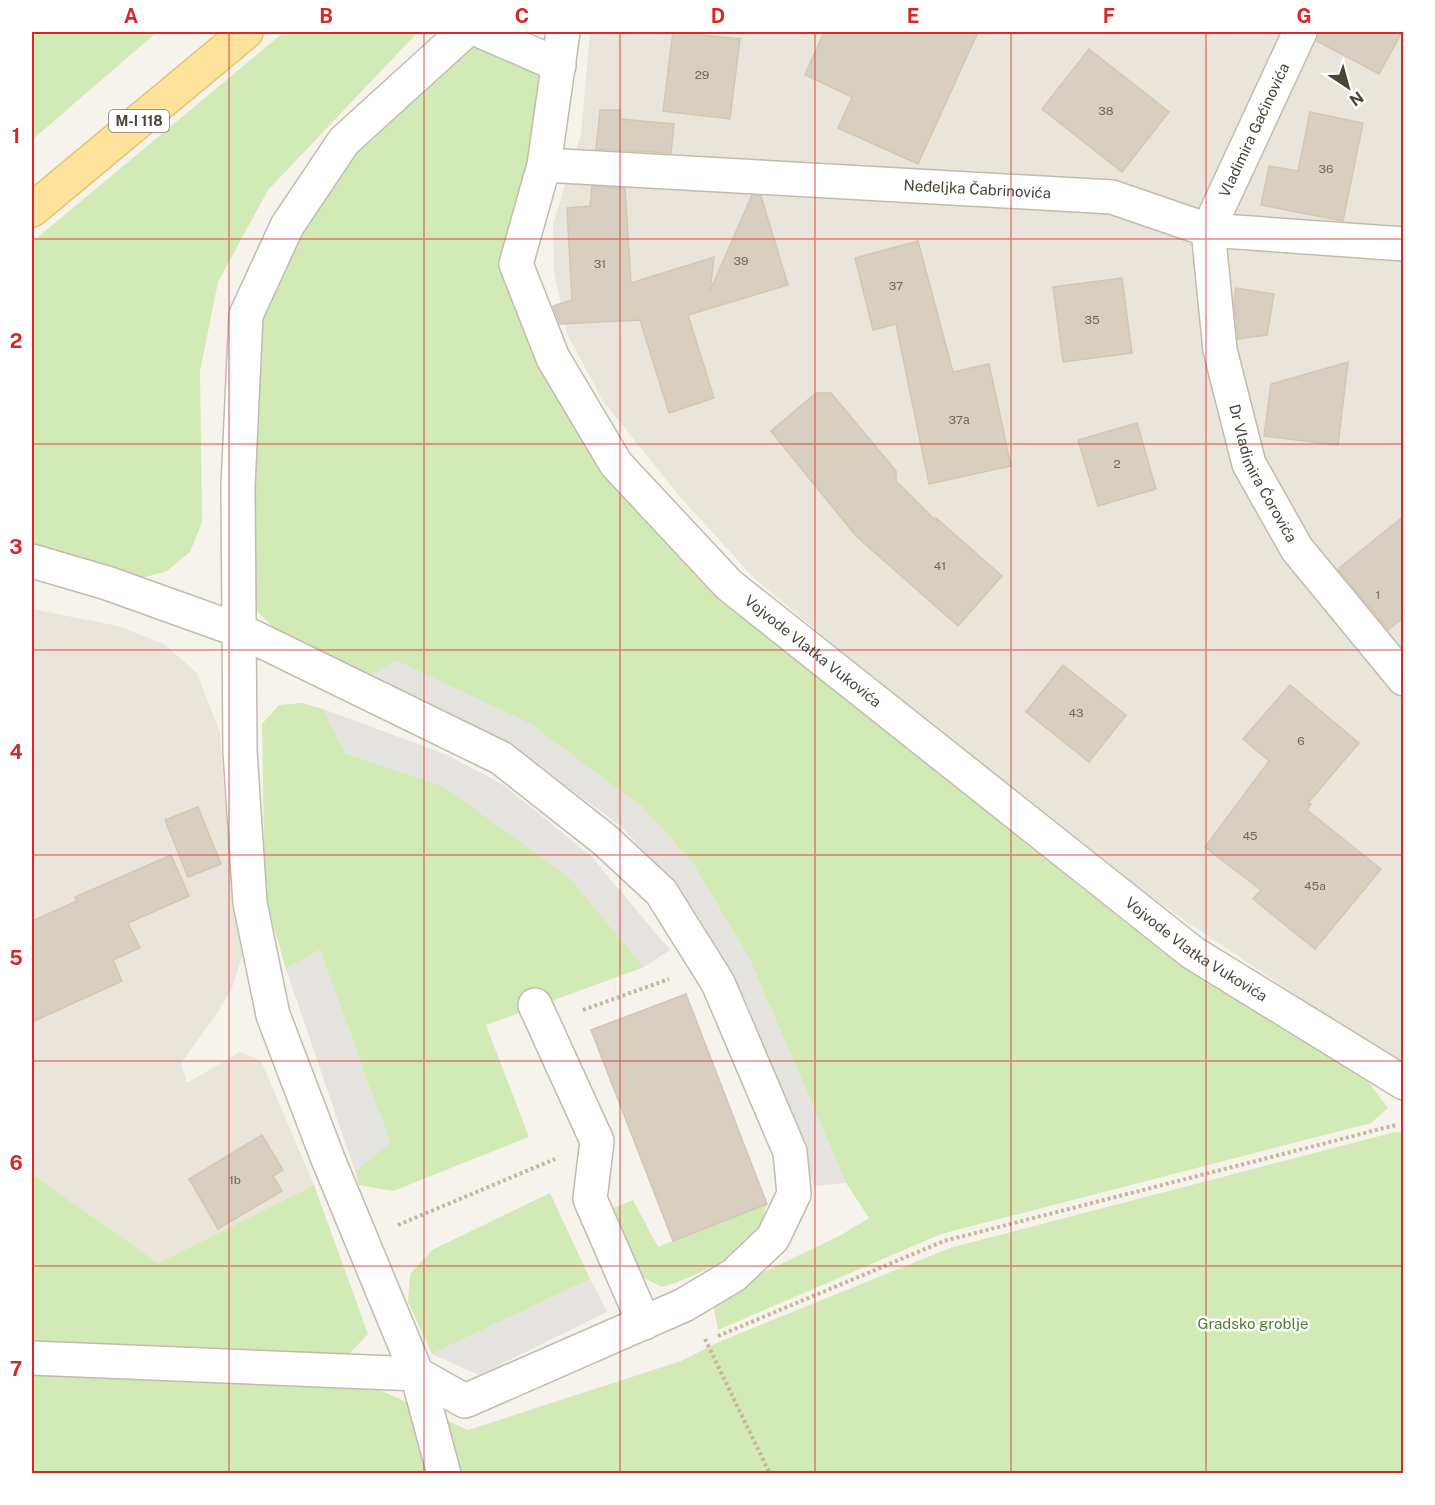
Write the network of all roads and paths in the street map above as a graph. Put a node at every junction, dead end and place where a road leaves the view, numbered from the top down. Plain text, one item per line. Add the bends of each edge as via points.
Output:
1 (246, 32) edge
2 (464, 32) edge
3 (483, 32) edge
4 (563, 32) edge
5 (1300, 32) edge
6 (559, 65) junction
7 (544, 165) junction
8 (32, 210) edge
9 (1208, 230) junction
10 (1404, 244) edge
11 (32, 561) edge
12 (241, 631) junction
13 (1404, 680) edge
14 (707, 966) junction
15 (540, 1015) joint
16 (1404, 1083) edge
17 (1404, 1123) edge
18 (555, 1159) dead end
19 (362, 1240) junction
20 (684, 1305) junction
21 (644, 1323) junction
22 (706, 1341) junction
23 (32, 1358) edge
24 (417, 1374) junction
25 (444, 1473) edge
26 (770, 1473) edge

1 - 8 main road, M-I 118
2 - 12 street via 344,141 287,226 246,315 237,486
3 - 6 street
4 - 6 street, Vojvode Vlatka Vukovića
5 - 9 street, Vladimira Gaćinovića
6 - 7 street, Vojvode Vlatka Vukovića
7 - 9 street, Neđeljka Čabrinovića via 1112,196
7 - 16 street, Vojvode Vlatka Vukovića via 516,264 553,357 616,464 720,577 1193,953
9 - 10 street, Neđeljka Čabrinovića
9 - 13 street, Dr Vladimira Ćorovića via 1221,350 1249,464 1297,549
11 - 12 street
12 - 14 street via 501,758 605,840 661,892
12 - 19 street via 240,751 250,903 273,1015
14 - 15 path
14 - 20 street via 718,983 790,1152 794,1194 773,1238 734,1275
15 - 21 street via 597,1141 590,1199
17 - 22 path via 945,1241
18 - 19 path
19 - 24 street
20 - 21 street
20 - 22 path
21 - 24 street via 465,1401
22 - 26 path
23 - 24 street
24 - 25 street

